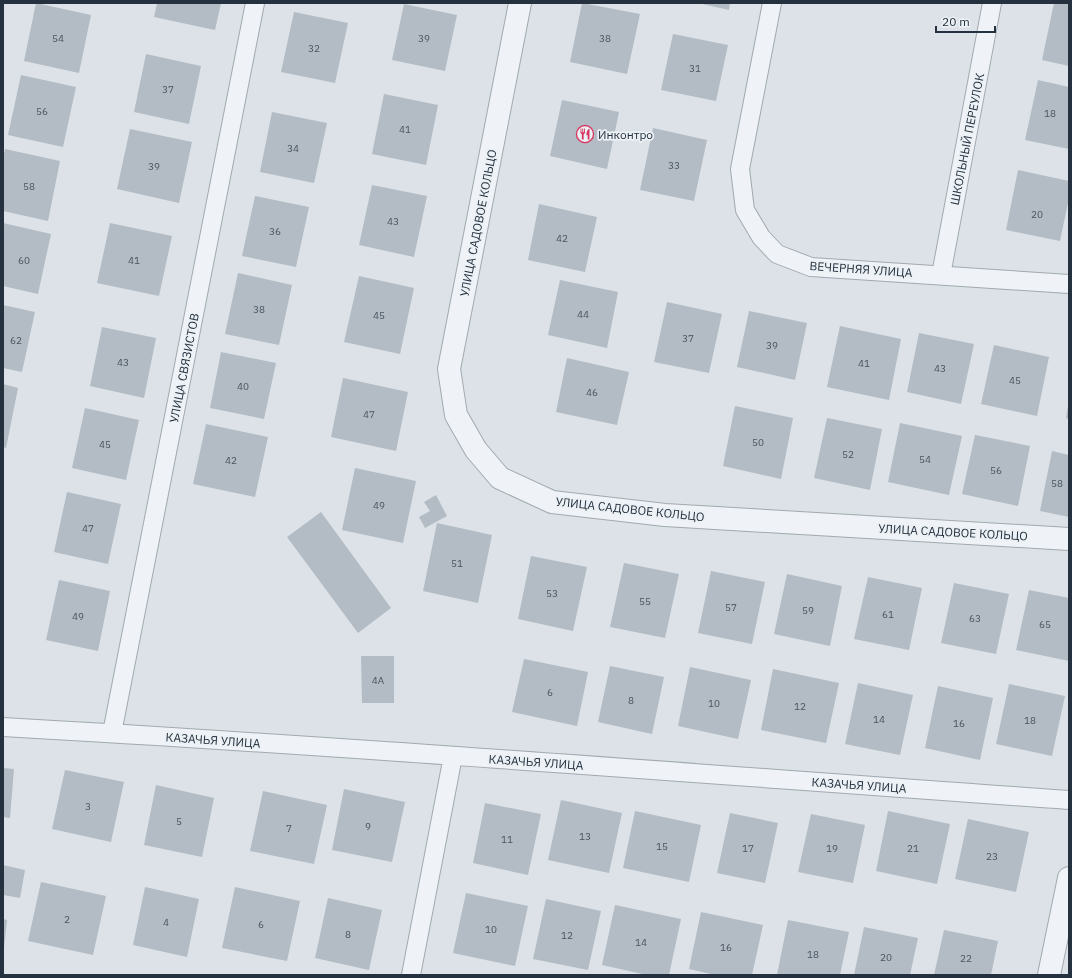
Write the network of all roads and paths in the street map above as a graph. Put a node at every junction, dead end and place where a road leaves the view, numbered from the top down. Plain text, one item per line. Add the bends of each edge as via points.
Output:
1 (255, 3) edge
2 (520, 3) edge
3 (772, 3) edge
4 (992, 3) edge
5 (941, 275) junction
6 (1069, 284) edge
7 (1069, 539) edge
8 (3, 727) edge
9 (112, 733) junction
10 (453, 756) junction
11 (1069, 800) edge
12 (1069, 878) edge
13 (411, 975) edge
14 (1049, 975) edge

1 - 9 street, УЛИЦА СВЯЗИСТОВ
2 - 7 street, УЛИЦА САДОВОЕ КОЛЬЦО via 449,369 456,415 476,450 500,478 552,502 665,515
3 - 5 street, ВЕЧЕРНЯЯ УЛИЦА via 740,169 744,210 761,237 776,254 811,267
4 - 5 street, ШКОЛЬНЫЙ ПЕРЕУЛОК
5 - 6 street, ВЕЧЕРНЯЯ УЛИЦА
8 - 9 street, КАЗАЧЬЯ УЛИЦА
9 - 10 street, КАЗАЧЬЯ УЛИЦА
10 - 11 street, КАЗАЧЬЯ УЛИЦА
10 - 13 street
12 - 14 street

